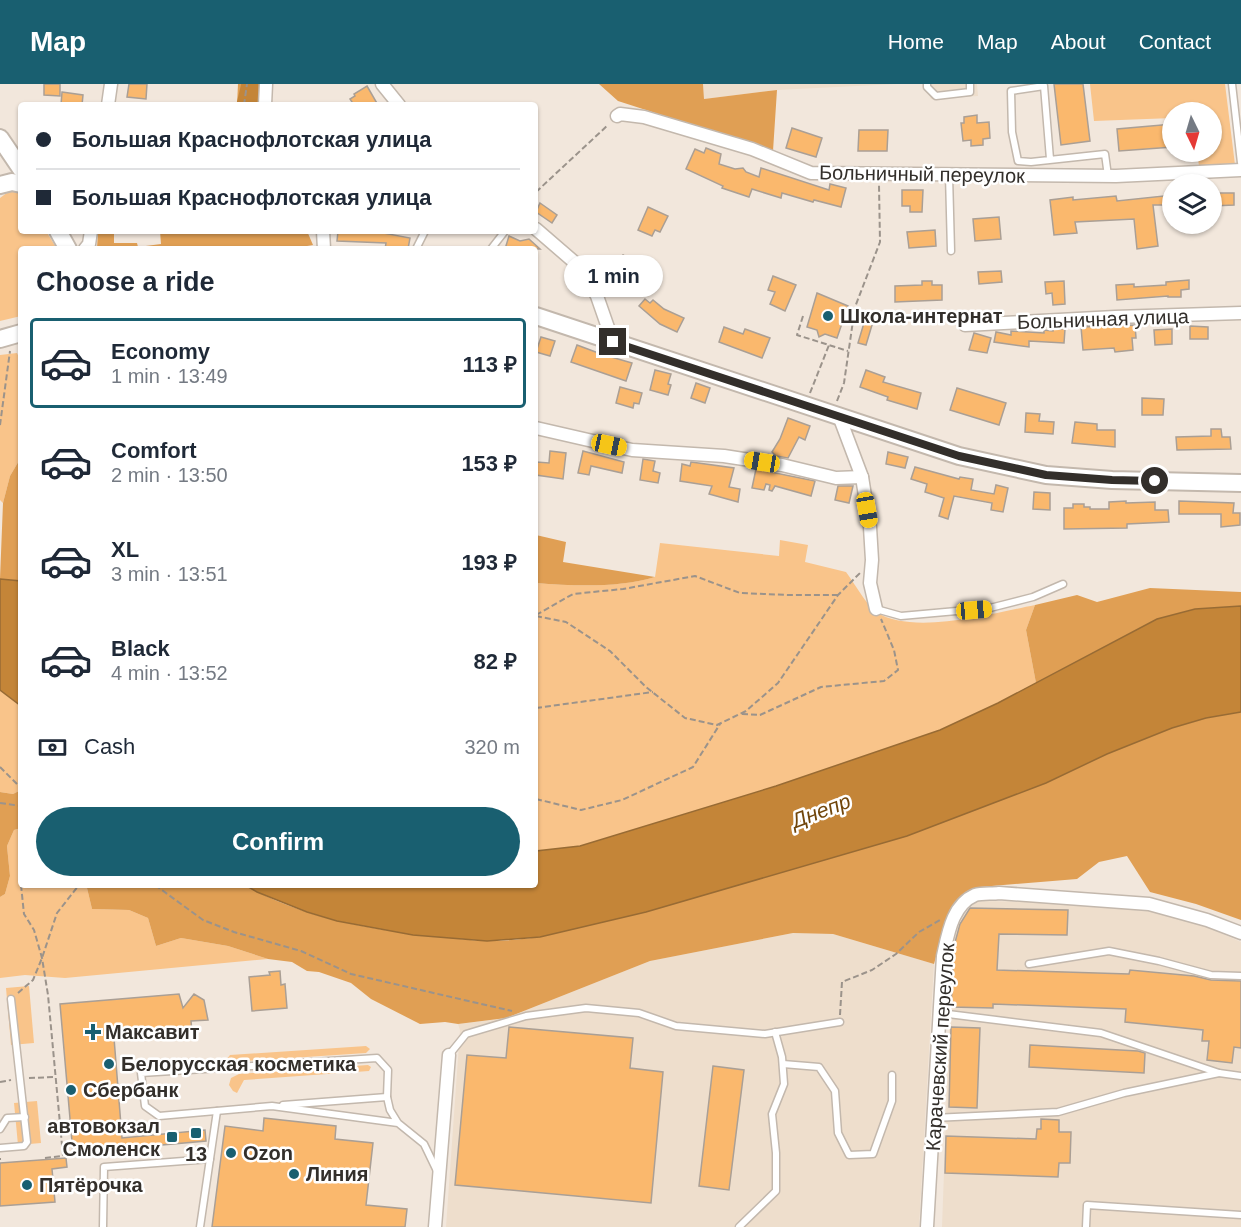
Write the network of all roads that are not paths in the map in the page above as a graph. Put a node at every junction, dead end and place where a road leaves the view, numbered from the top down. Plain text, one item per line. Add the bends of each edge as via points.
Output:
1 (111, 84) edge
2 (266, 84) edge
3 (382, 84) edge
4 (927, 84) edge
5 (970, 84) edge
6 (1232, 84) edge
7 (108, 102) edge
8 (266, 102) edge
9 (397, 102) edge
10 (617, 117) road end
11 (0, 138) edge
12 (1050, 159) junction
13 (1241, 162) edge
14 (18, 165) edge
15 (1241, 170) edge
16 (949, 175) junction
17 (1108, 176) junction
18 (18, 183) edge
19 (0, 185) edge
20 (538, 231) edge
21 (503, 234) edge
22 (493, 246) edge
23 (951, 251) dead end
24 (1241, 314) edge
25 (538, 317) edge
26 (965, 325) dead end
27 (613, 342) junction
28 (836, 415) junction
29 (538, 428) edge
30 (862, 477) junction
31 (1241, 483) edge
32 (1064, 584) dead end
33 (876, 609) joint
34 (1241, 933) edge
35 (1029, 964) dead end
36 (1241, 976) edge
37 (11, 999) road end
38 (940, 1013) junction
39 (840, 1022) road end
40 (775, 1032) junction
41 (449, 1055) joint
42 (783, 1064) junction
43 (1219, 1073) junction
44 (892, 1075) dead end
45 (1241, 1076) edge
46 (387, 1097) junction
47 (272, 1106) junction
48 (217, 1111) junction
49 (25, 1118) junction
50 (933, 1118) junction
51 (398, 1124) junction
52 (0, 1130) edge
53 (0, 1148) edge
54 (210, 1159) junction
55 (440, 1177) junction
56 (1241, 1215) edge
57 (103, 1227) edge
58 (200, 1227) edge
59 (435, 1227) edge
60 (739, 1227) edge
61 (927, 1227) edge
62 (1086, 1227) edge

1 - 7 street
2 - 8 street
3 - 9 street
4 - 5 lane via 936,96 970,92
6 - 13 lane
10 - 16 street, Больничный переулок via 644,117 752,149 811,173
11 - 14 main road
12 - 12 lane via 1018,161 1012,132 1011,91 1044,86
12 - 17 lane via 1105,154
15 - 17 street, Больничный переулок
16 - 17 street, Больничный переулок
16 - 23 lane
18 - 19 main road
20 - 27 street via 580,267 597,296
21 - 22 lane
24 - 26 street, Больничная улица
25 - 27 main road
27 - 28 main road
28 - 30 street
28 - 31 main road via 959,456 1046,475
29 - 30 street via 632,450 724,456 836,478
30 - 33 street via 870,527 870,583
32 - 33 lane via 990,608 902,616
34 - 38 street, Карачевский переулок via 1149,904 999,893 976,895 958,909 948,931
35 - 36 lane via 1109,951 1211,975
37 - 49 lane
38 - 43 lane via 1101,1033
38 - 50 street, Карачевский переулок
39 - 40 lane
40 - 41 lane via 676,1026 639,1013 586,1008 526,1016 466,1034
40 - 42 lane
41 - 55 street
42 - 44 lane via 819,1067 835,1091 838,1133 849,1155 873,1154 892,1101
42 - 60 lane via 784,1084 772,1114 776,1191
43 - 45 lane
43 - 50 lane via 1058,1112
46 - 47 lane
46 - 48 lane via 388,1070 376,1058 141,1073 145,1106 159,1116
46 - 51 lane
47 - 48 lane
47 - 51 lane
48 - 54 lane
49 - 52 lane via 7,1118
49 - 53 lane via 24,1146
50 - 61 street, Карачевский переулок
51 - 55 lane via 424,1144
54 - 57 lane via 104,1167
54 - 58 lane
55 - 59 street
56 - 62 lane via 1087,1205

